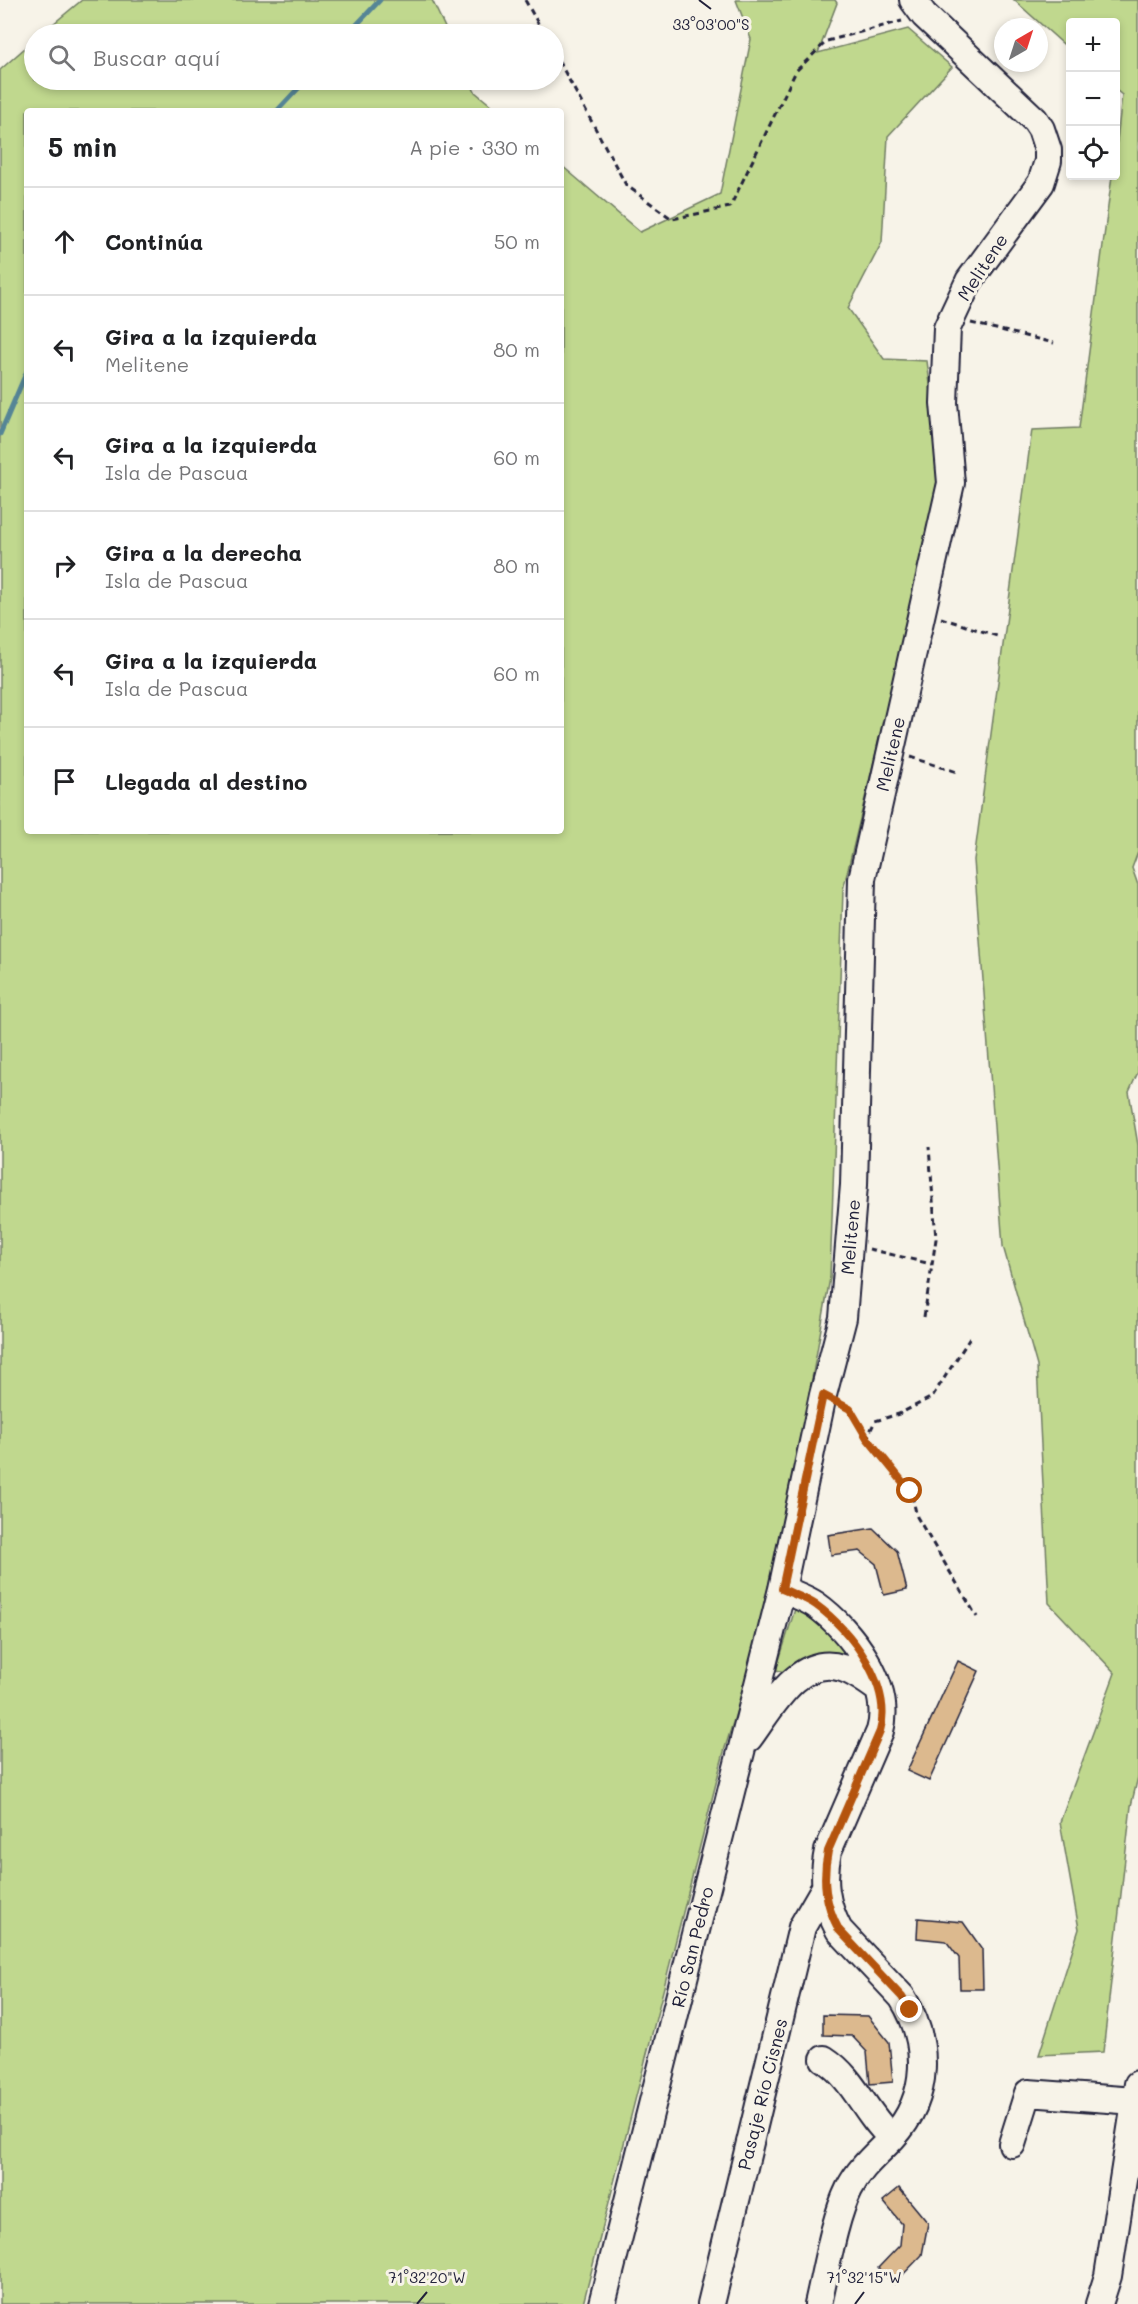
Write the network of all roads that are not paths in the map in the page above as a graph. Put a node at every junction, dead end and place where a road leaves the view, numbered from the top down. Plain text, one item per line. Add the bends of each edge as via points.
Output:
1 (919, 8) edge
2 (782, 1589) junction
3 (878, 1689) junction
4 (742, 1747) junction
5 (825, 1889) junction
6 (824, 2059) dead end
7 (1137, 2092) edge
8 (892, 2138) junction
9 (1012, 2144) dead end
10 (602, 2304) edge
11 (711, 2304) edge
12 (818, 2304) edge
13 (1099, 2304) edge

1 - 2 street, Melitene via 1035,120 1048,161 1041,183 969,281 947,328 944,403 951,483 862,879 854,1185 843,1318
2 - 3 street via 814,1603 838,1623 869,1665
2 - 4 street, Río San Pedro
3 - 4 street via 841,1667 819,1665 803,1672 786,1689
3 - 5 street via 883,1721 828,1851
4 - 10 street, Río San Pedro
5 - 8 street via 839,1930 902,1997 921,2039 922,2070 916,2099
5 - 11 street, Pasaje Río Cisnes via 802,1927
6 - 8 street via 849,2080 871,2116
7 - 9 street via 1028,2093
7 - 13 street via 1108,2276
8 - 12 street via 863,2166 849,2189

